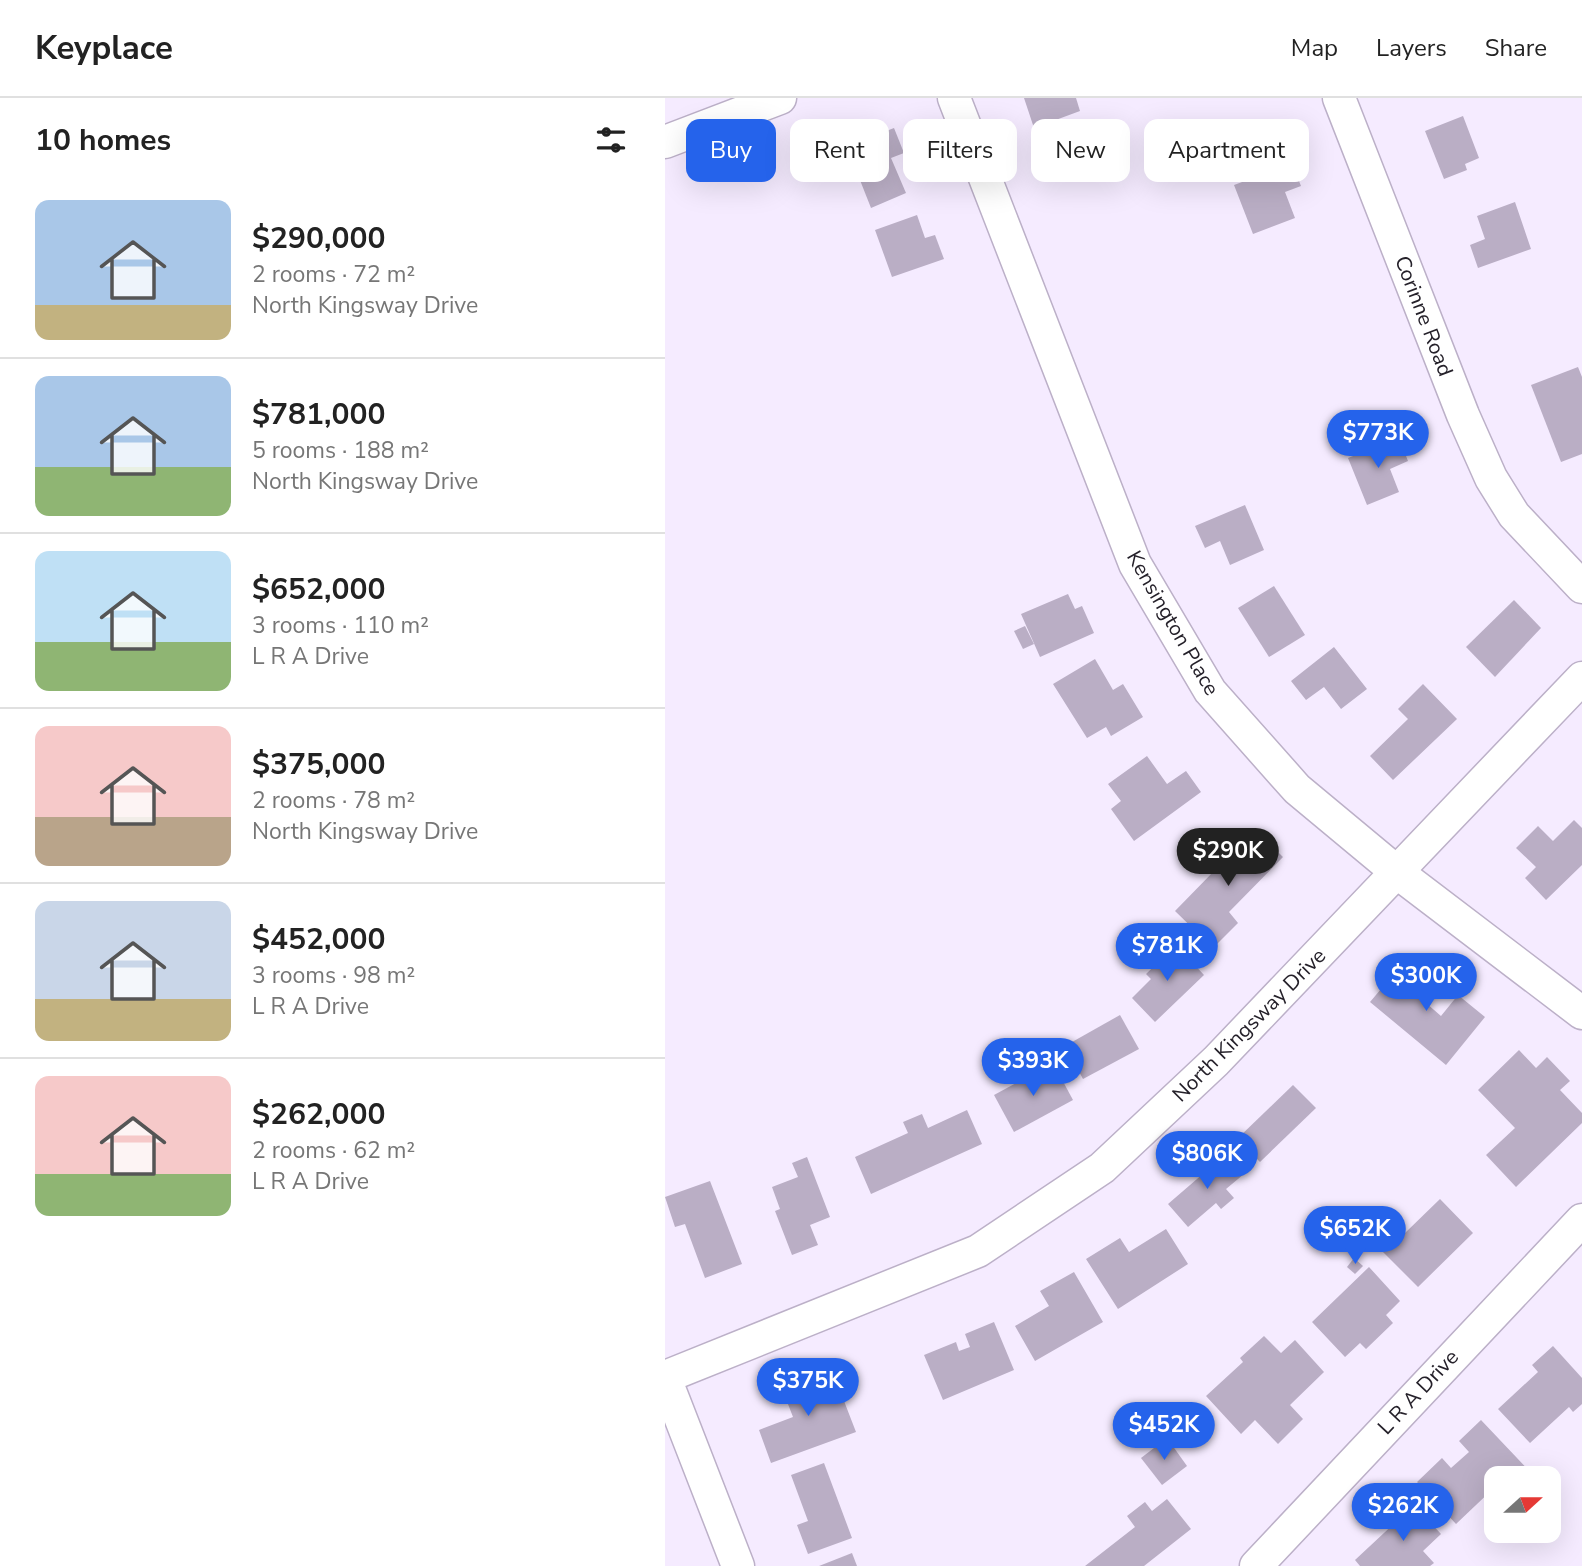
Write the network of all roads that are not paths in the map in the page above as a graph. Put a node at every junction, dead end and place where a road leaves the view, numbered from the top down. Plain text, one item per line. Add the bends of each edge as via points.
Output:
1 (954, 98) edge
2 (1339, 98) edge
3 (777, 99) edge
4 (665, 142) edge
5 (1582, 587) edge
6 (1582, 678) edge
7 (1398, 873) junction
8 (1582, 1013) edge
9 (1582, 1220) edge
10 (665, 1378) edge
11 (739, 1566) edge
12 (1256, 1566) edge

1 - 7 street, Kensington Place via 1135,564 1210,691 1297,789
2 - 5 street, Corinne Road via 1491,478 1514,515
3 - 4 street
6 - 7 street, North Kingsway Drive
7 - 8 street, Kensington Place
7 - 10 street, North Kingsway Drive via 1216,1061 1102,1168 978,1251
9 - 12 street, L R A Drive
10 - 11 street

